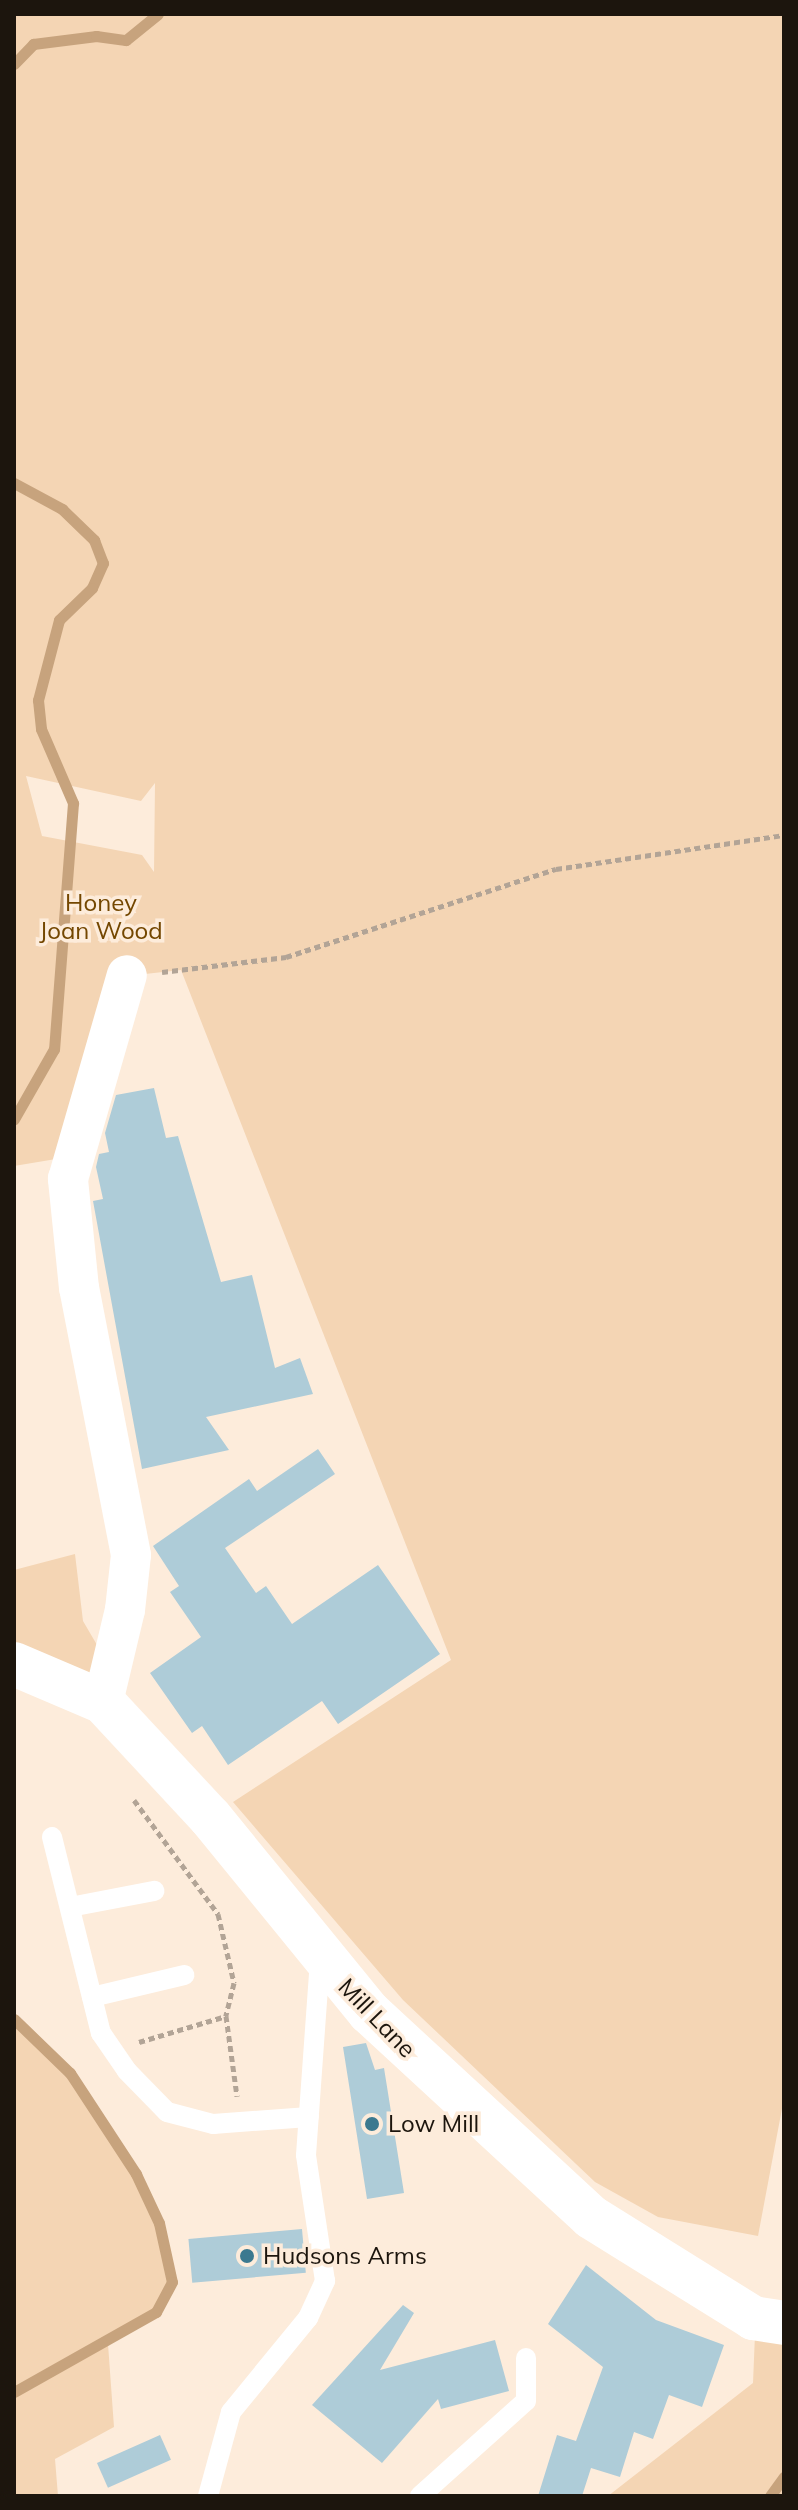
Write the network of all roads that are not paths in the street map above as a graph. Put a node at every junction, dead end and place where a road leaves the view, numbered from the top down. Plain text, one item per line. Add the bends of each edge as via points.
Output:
1 (127, 975) road end
2 (14, 1664) edge
3 (103, 1702) junction
4 (52, 1837) dead end
5 (154, 1891) dead end
6 (70, 1907) junction
7 (320, 1959) junction
8 (184, 1975) dead end
9 (92, 1997) junction
10 (309, 2117) junction
11 (784, 2323) edge
12 (526, 2358) dead end
13 (208, 2496) edge
14 (420, 2496) edge

1 - 3 street via 68,1179 79,1288 131,1555
2 - 3 street, Mill Lane
3 - 7 street, Mill Lane via 210,1817
4 - 6 lane
5 - 6 lane
6 - 9 lane
7 - 10 lane
7 - 11 street, Mill Lane via 468,2109 591,2217 753,2318
8 - 9 lane
9 - 10 lane via 101,2033 167,2112 243,2124
10 - 13 lane via 306,2155 325,2281 308,2318 231,2412
12 - 14 lane via 526,2401

